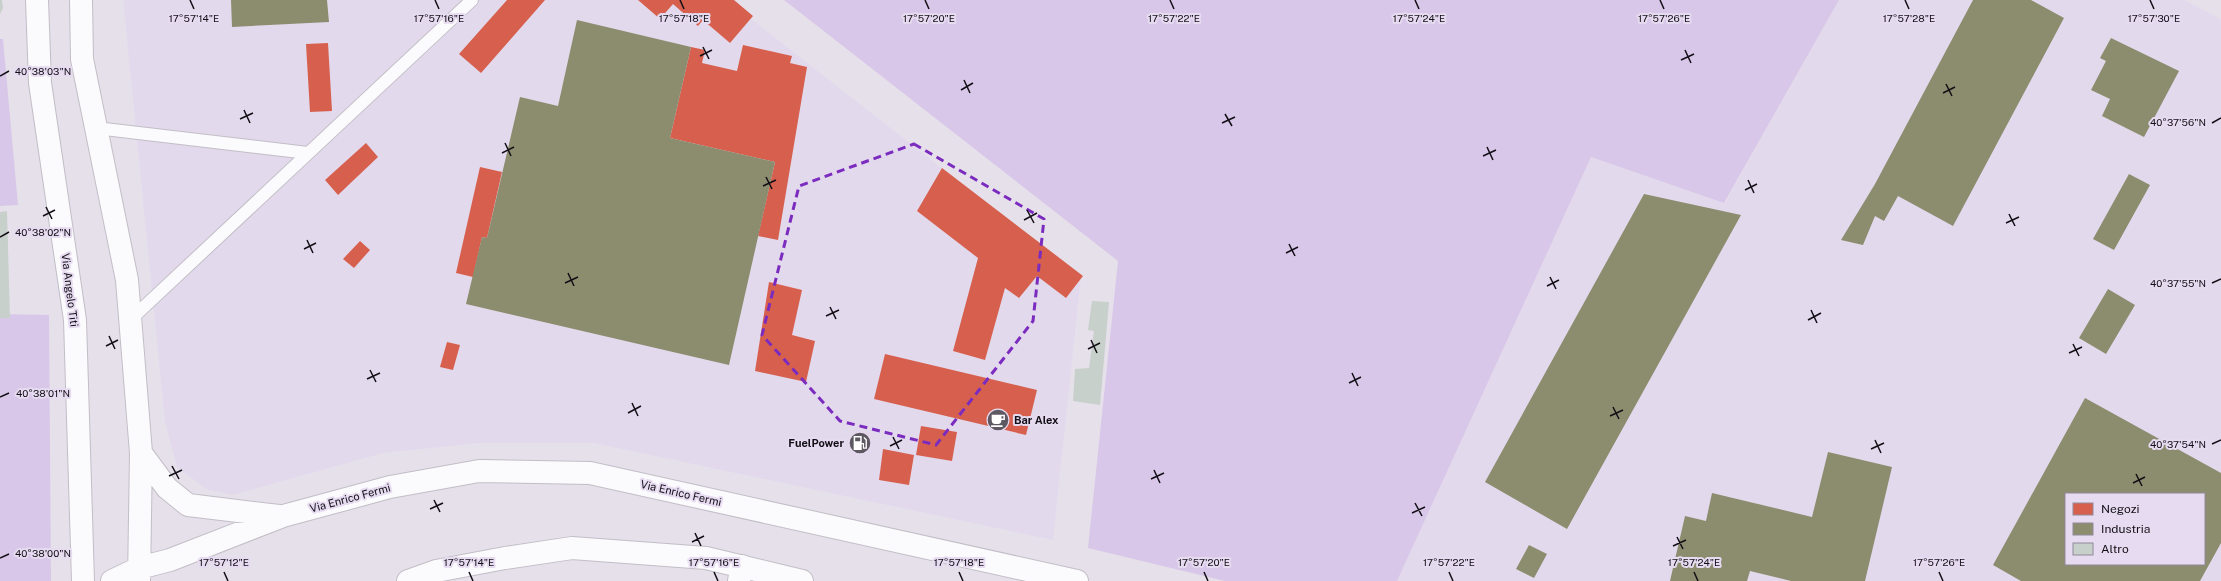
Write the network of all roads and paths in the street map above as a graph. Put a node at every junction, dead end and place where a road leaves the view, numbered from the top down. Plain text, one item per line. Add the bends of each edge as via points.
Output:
1 (37, 0) edge
2 (81, 0) edge
3 (472, 0) edge
4 (96, 128) junction
5 (308, 153) junction
6 (130, 320) junction
7 (141, 453) junction
8 (283, 516) junction
9 (740, 574) edge
10 (139, 575) edge
11 (83, 581) edge
12 (112, 581) edge
13 (408, 581) edge
14 (802, 581) edge
15 (1077, 581) edge

1 - 11 street, Via Angelo Titi via 40,83 75,320
2 - 4 street via 82,59
3 - 5 lane
4 - 5 lane
4 - 6 street via 127,280
5 - 6 lane
6 - 7 street
7 - 8 street, Via Enrico Fermi via 167,488 188,505
7 - 10 street
8 - 10 street, Via Enrico Fermi via 170,560
8 - 15 street, Via Enrico Fermi via 390,487 479,472 590,473
9 - 13 street via 706,558 572,548 436,571
9 - 14 street
10 - 12 street, Via Enrico Fermi

